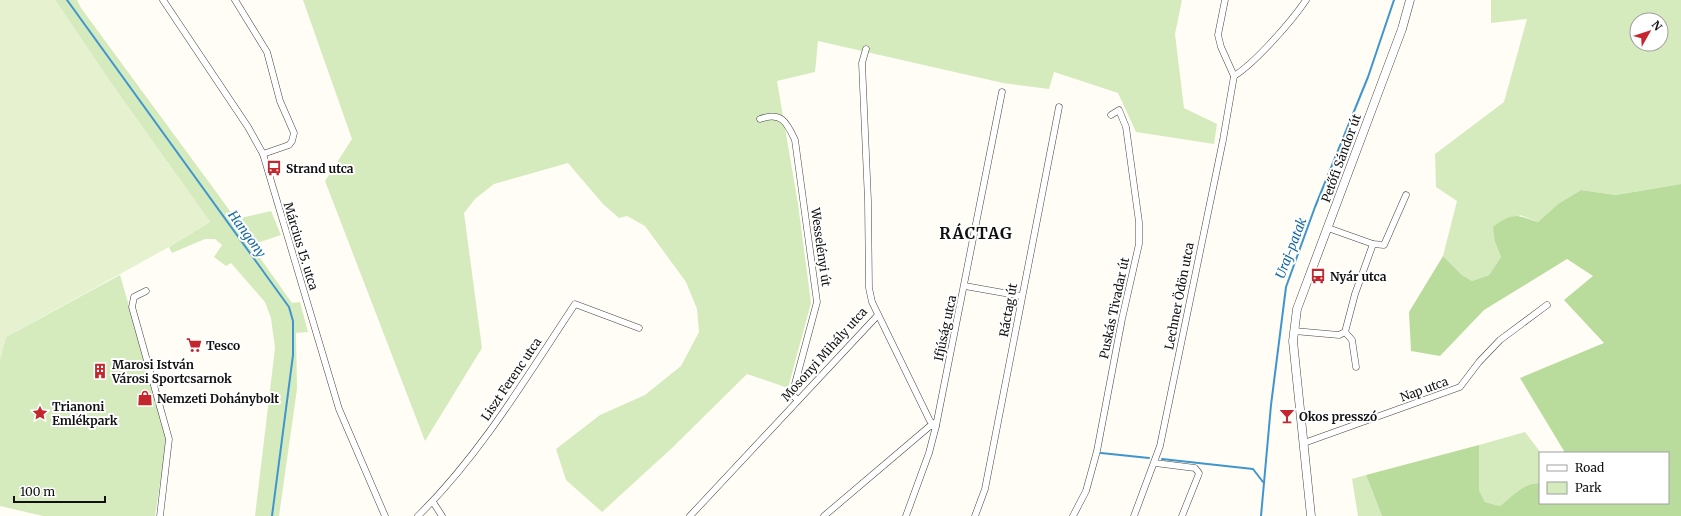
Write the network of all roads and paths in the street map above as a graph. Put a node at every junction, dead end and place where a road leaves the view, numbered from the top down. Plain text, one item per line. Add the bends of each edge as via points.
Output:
1 (163, 0) edge
2 (235, 0) edge
3 (1225, 0) edge
4 (1306, 0) edge
5 (1410, 0) edge
6 (866, 49) dead end
7 (1234, 76) junction
8 (1002, 92) dead end
9 (1059, 107) dead end
10 (1111, 115) dead end
11 (760, 119) dead end
12 (263, 154) junction
13 (1406, 195) dead end
14 (1328, 228) junction
15 (1373, 244) junction
16 (965, 286) junction
17 (146, 291) dead end
18 (1021, 296) junction
19 (1547, 305) dead end
20 (878, 315) junction
21 (639, 328) dead end
22 (1294, 331) junction
23 (1345, 332) junction
24 (1356, 367) dead end
25 (798, 400) junction
26 (936, 426) junction
27 (1304, 443) junction
28 (1155, 463) junction
29 (432, 502) junction
30 (160, 516) edge
31 (385, 516) edge
32 (418, 516) edge
33 (442, 516) edge
34 (690, 516) edge
35 (824, 516) edge
36 (906, 516) edge
37 (975, 516) edge
38 (1073, 516) edge
39 (1134, 516) edge
40 (1182, 516) edge
41 (1311, 516) edge

1 - 12 street, Március 15. utca via 248,127
2 - 12 street via 267,52 280,101 294,133 289,144
3 - 7 street via 1218,35
4 - 7 street via 1248,66
5 - 14 street, Petőfi Sándor út via 1402,29
6 - 20 street, Mosonyi Mihály utca via 862,63 869,288
7 - 28 street, Lechner Ödön utca via 1222,148
8 - 16 street, Ifjúság utca
9 - 18 street, Ráctag út
10 - 38 street, Puskás Tivadar út via 1119,110 1126,127 1139,222 1139,244 1097,451 1086,491
11 - 25 street, Wesselényi út via 777,116 787,122 795,140 815,286 817,302 792,394
12 - 31 street, Március 15. utca via 339,409
13 - 15 street via 1386,243 1381,246
14 - 15 street
14 - 22 street, Petőfi Sándor út via 1297,309
15 - 23 street
16 - 18 street
16 - 26 street, Ifjúság utca
17 - 30 street via 134,297 132,307 169,439
18 - 37 street, Ráctag út via 986,481
19 - 27 street, Nap utca via 1500,340 1460,387
20 - 25 street, Mosonyi Mihály utca
20 - 26 street via 930,421
21 - 29 street, Liszt Ferenc utca via 575,304 490,431
22 - 23 street via 1339,335
22 - 27 street, Petőfi Sándor út
23 - 24 street via 1352,340
25 - 34 street, Mosonyi Mihály utca
26 - 35 street via 930,426
26 - 36 street via 930,453
27 - 41 street, Petőfi Sándor út
28 - 39 street, Lechner Ödön utca
28 - 40 street via 1195,468 1199,473
29 - 32 street, Liszt Ferenc utca
29 - 33 street

